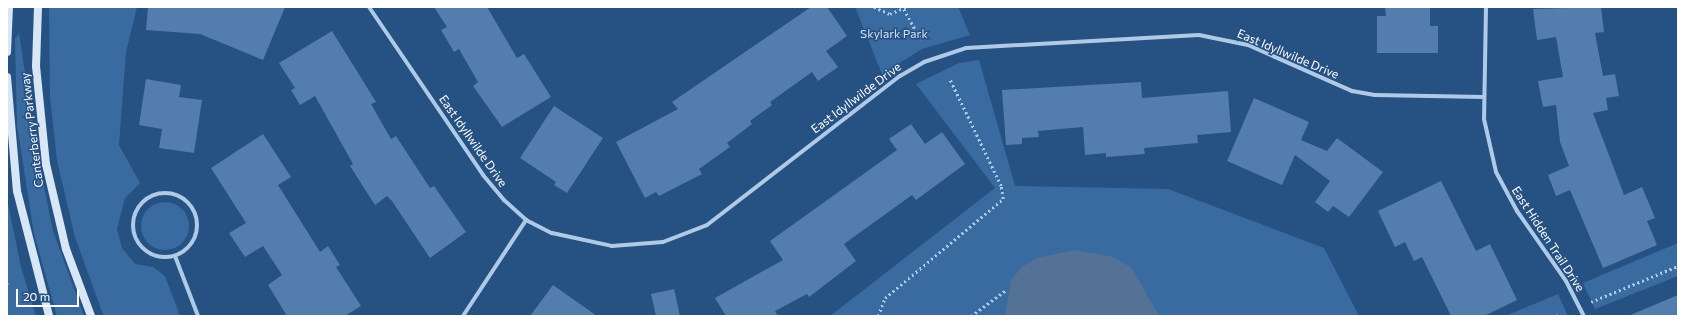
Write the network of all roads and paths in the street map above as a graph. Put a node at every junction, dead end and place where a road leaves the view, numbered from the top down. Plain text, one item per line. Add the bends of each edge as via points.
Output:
1 (9, 7) edge
2 (38, 7) edge
3 (369, 7) edge
4 (874, 7) edge
5 (1486, 7) edge
6 (905, 8) edge
7 (921, 40) dead end
8 (7, 52) edge
9 (7, 77) edge
10 (949, 78) dead end
11 (1484, 97) junction
12 (526, 220) junction
13 (175, 256) junction
14 (1678, 266) edge
15 (1006, 290) dead end
16 (1591, 302) dead end
17 (49, 316) edge
18 (91, 316) edge
19 (198, 316) edge
20 (462, 316) edge
21 (878, 316) edge
22 (971, 316) edge
23 (1584, 316) edge

1 - 8 street
2 - 18 street, Canterberry Parkway via 36,66 46,164 66,249
3 - 12 street, East Idyllwilde Drive via 483,175
4 - 6 path via 884,14
5 - 11 street, East Hidden Trail Drive
6 - 7 path
9 - 17 street, Canterberry Parkway via 17,191
10 - 21 path via 1001,186 1003,199 885,298
11 - 12 street, East Idyllwilde Drive via 1375,95 1352,91 1248,45 1212,37 980,46 946,54 900,76 716,218 677,237 647,245 596,245 565,238
11 - 23 street, East Hidden Trail Drive via 1487,139 1500,183 1566,281
12 - 20 street
13 - 13 street via 193,244 198,222 189,202 180,196 158,193 141,204 135,213 134,234 150,254
13 - 19 street
14 - 16 path
15 - 22 path

